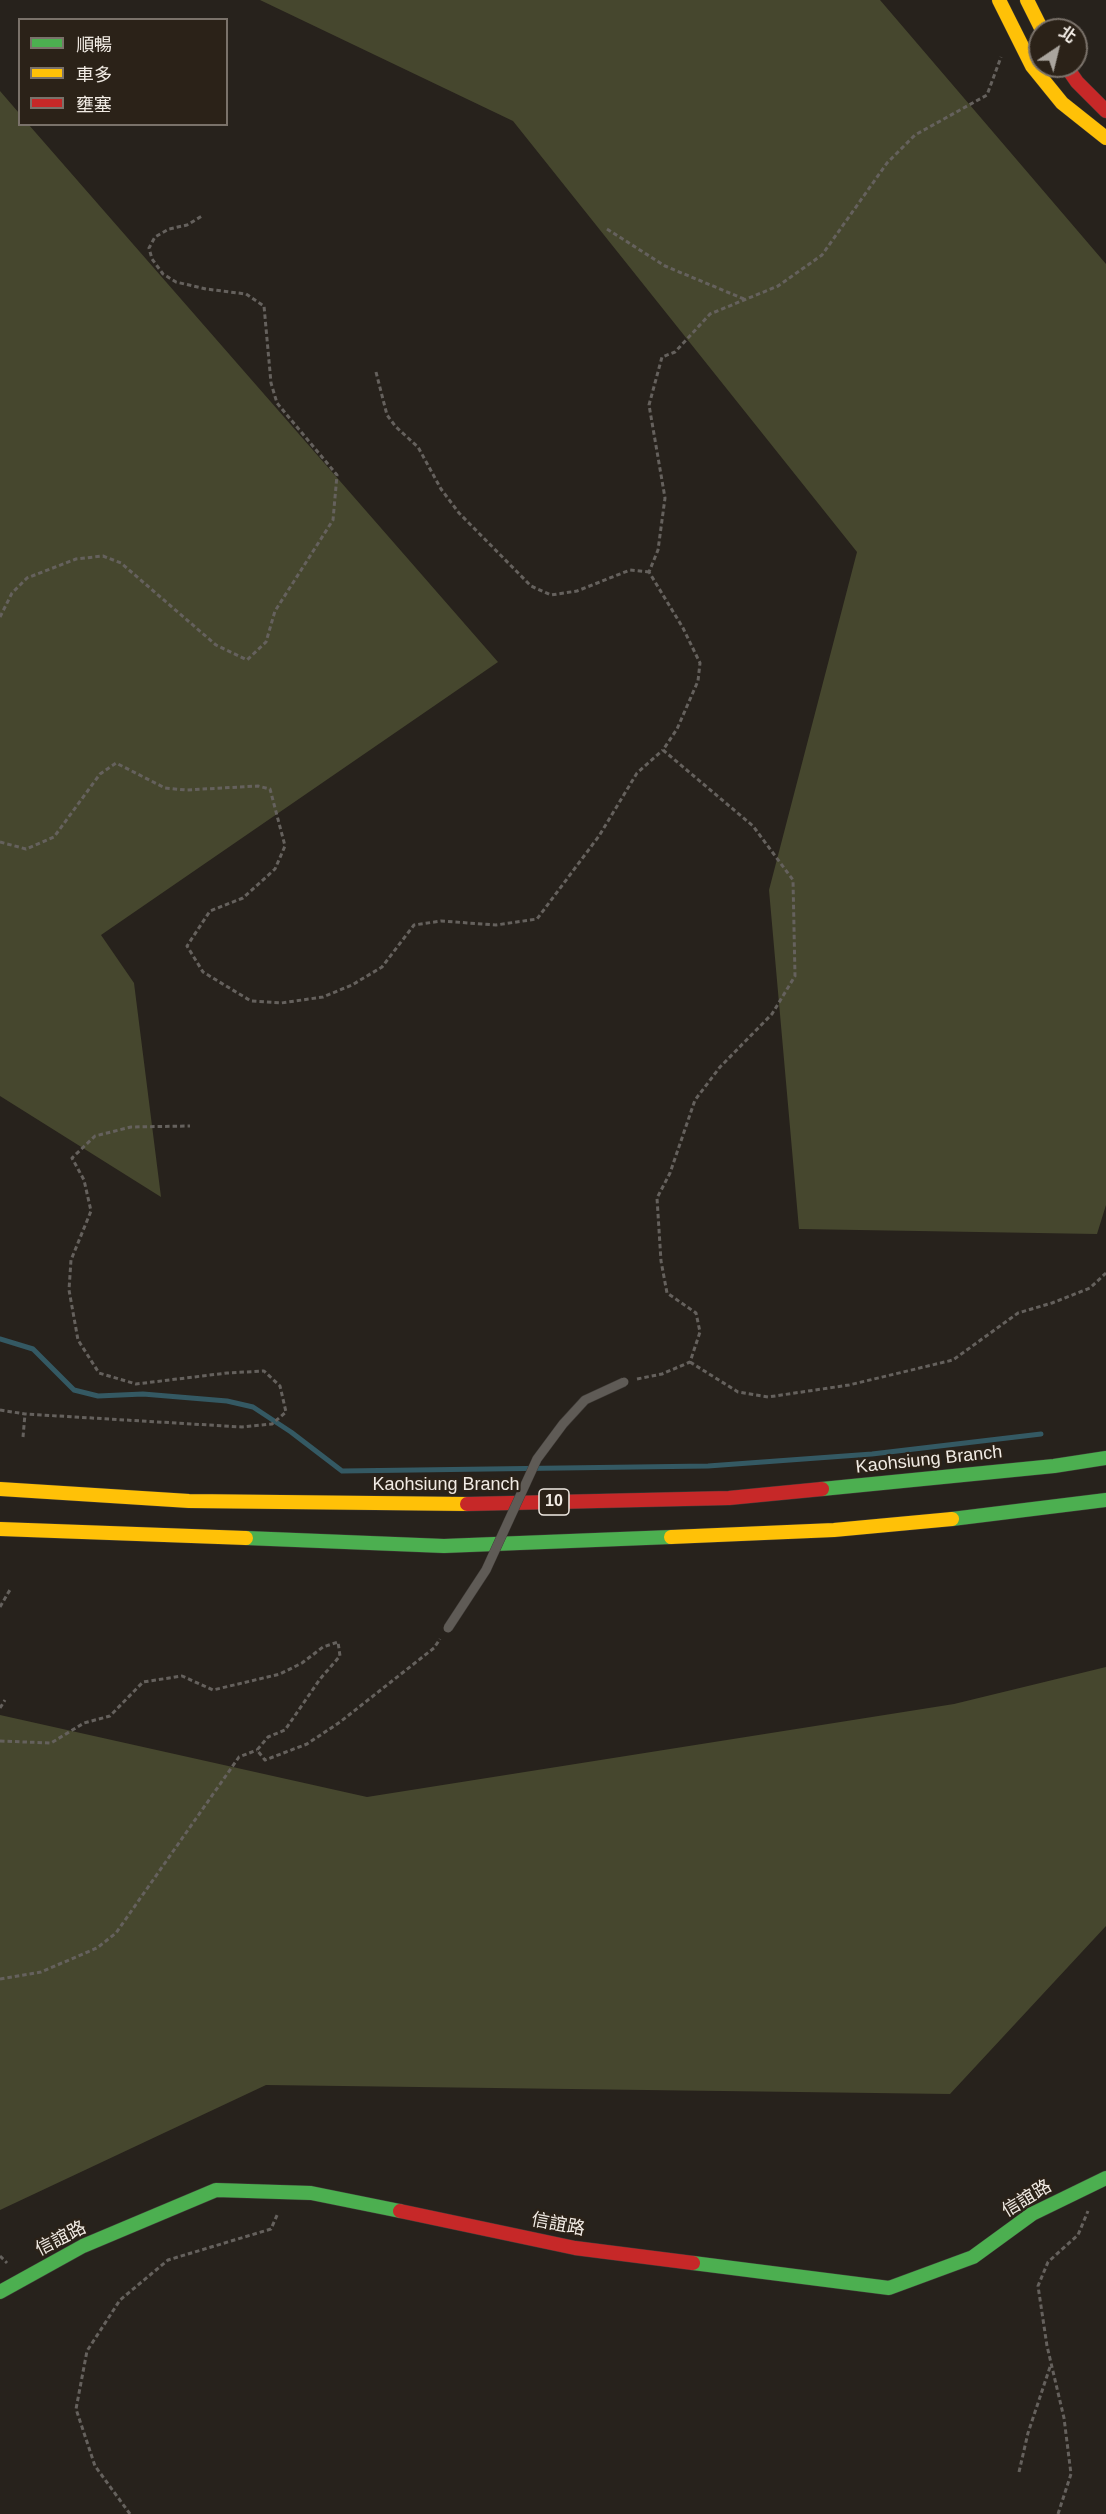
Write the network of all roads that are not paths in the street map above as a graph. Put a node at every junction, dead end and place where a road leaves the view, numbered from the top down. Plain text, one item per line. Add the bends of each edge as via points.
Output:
1 (999, 0) edge
2 (1027, 0) edge
3 (1036, 18) edge
4 (1074, 78) edge
5 (1106, 111) edge
6 (1106, 138) edge
7 (624, 1382) road end
8 (1106, 1458) edge
9 (0, 1489) edge
10 (1106, 1500) edge
11 (0, 1529) edge
12 (448, 1628) road end
13 (1103, 2180) edge
14 (0, 2292) edge

1 - 6 main road via 1032,66 1062,103
2 - 3 main road
4 - 5 main road
7 - 12 lane, bridge via 585,1400 562,1424 537,1459 486,1570
8 - 9 main road, Kaohsiung Branch / 10 via 729,1498 445,1504 189,1501
10 - 11 main road, 10 via 1012,1514 834,1530 444,1546
13 - 14 main road, 信誼路 via 1032,2214 973,2257 889,2288 575,2248 311,2193 216,2190 83,2246

